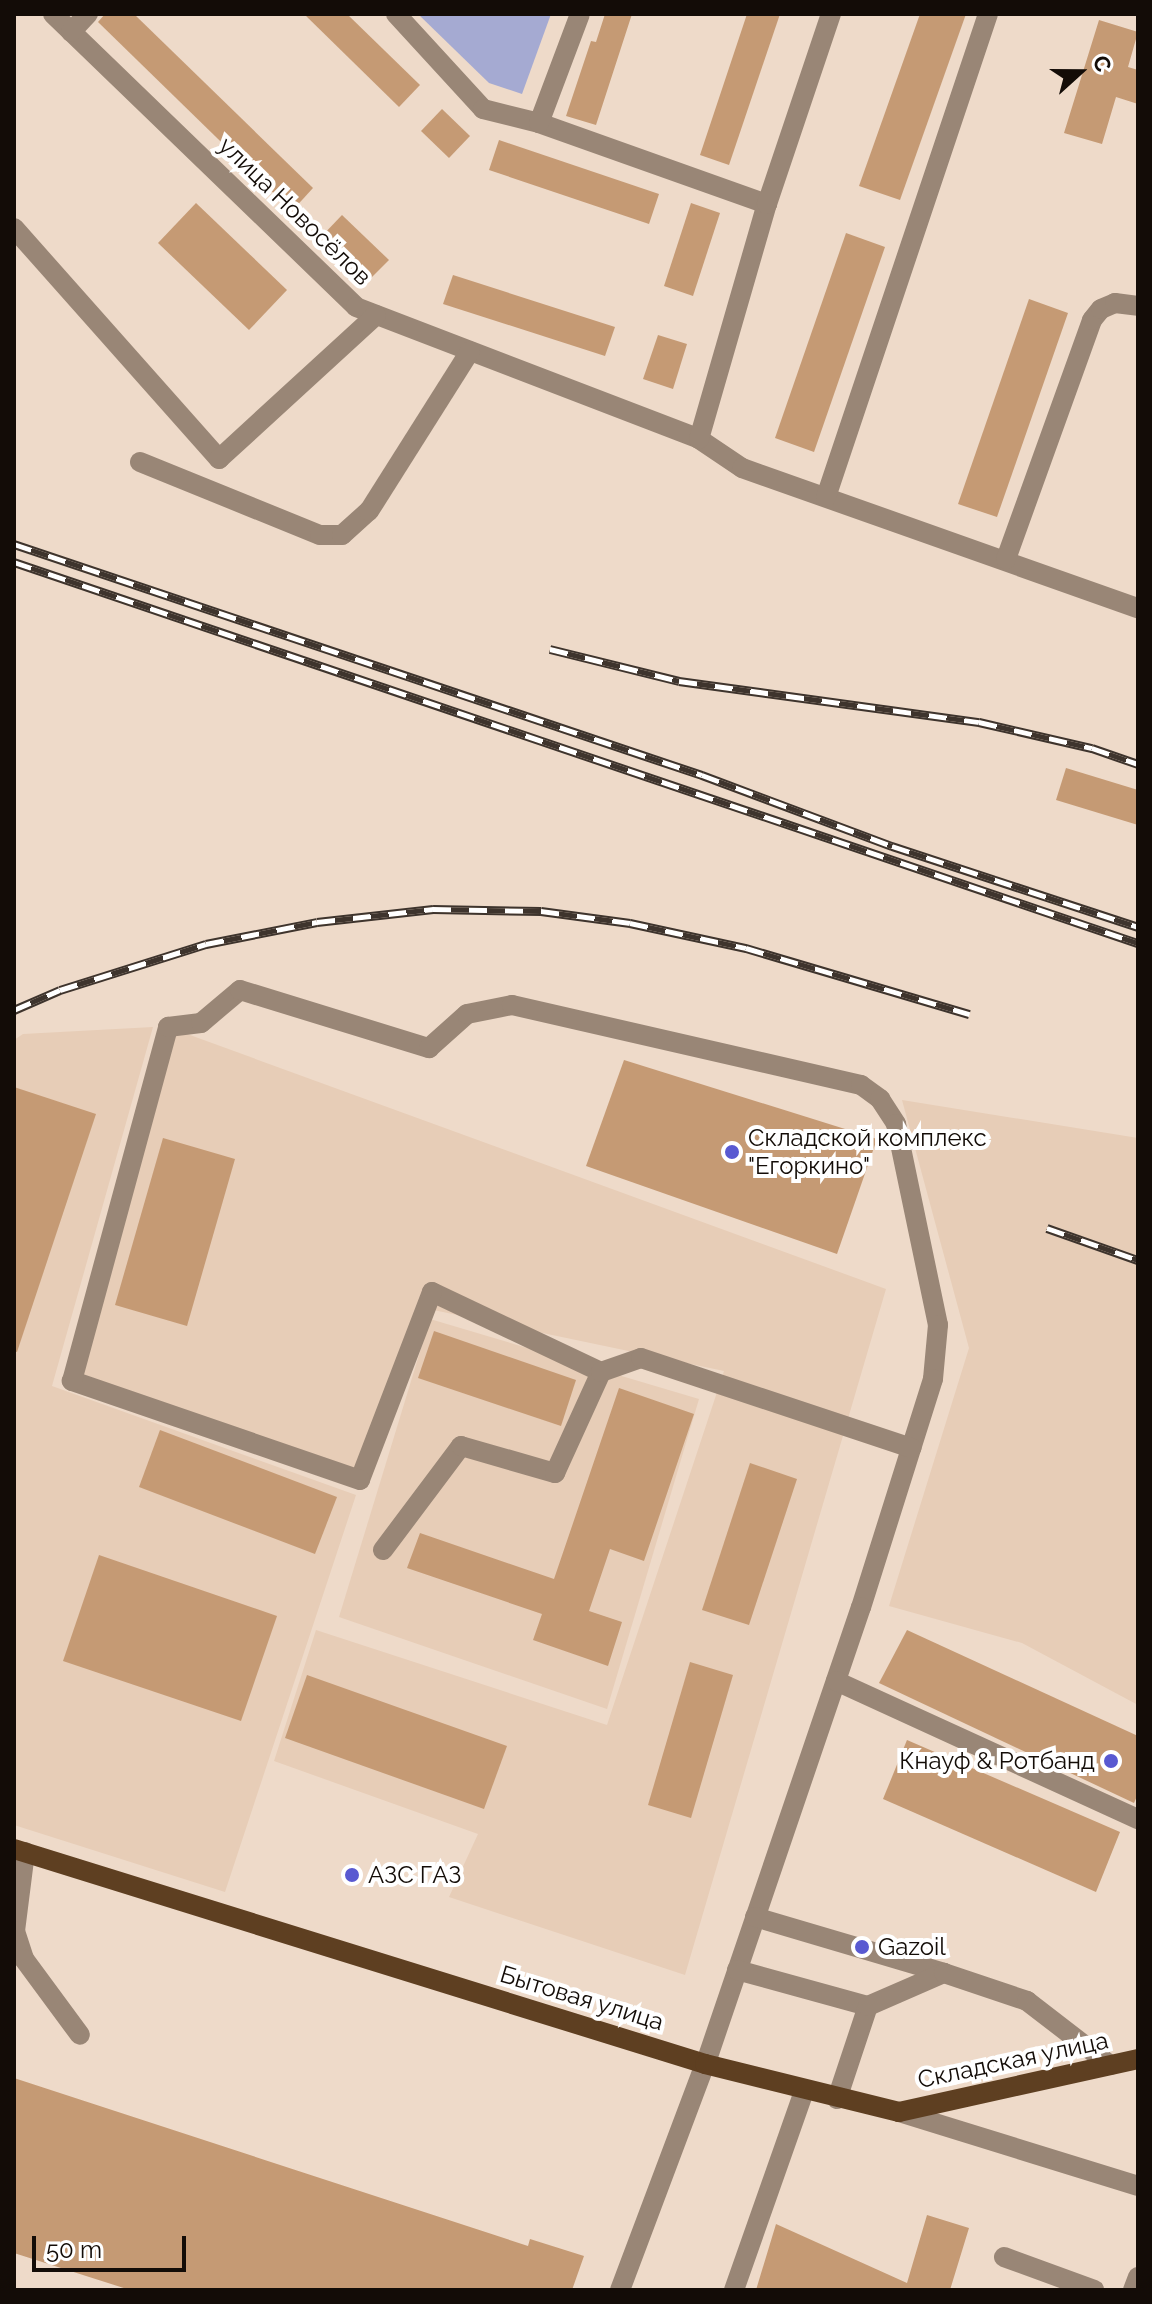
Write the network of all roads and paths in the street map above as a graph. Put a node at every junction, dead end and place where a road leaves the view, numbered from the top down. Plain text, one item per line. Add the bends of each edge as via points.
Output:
1 (53, 14) edge
2 (88, 14) edge
3 (396, 14) edge
4 (580, 14) edge
5 (831, 14) edge
6 (988, 14) edge
7 (71, 32) junction
8 (539, 123) junction
9 (767, 204) junction
10 (14, 228) edge
11 (1138, 306) edge
12 (376, 315) junction
13 (470, 351) junction
14 (699, 439) junction
15 (140, 462) dead end
16 (826, 497) junction
17 (1006, 559) junction
18 (1138, 608) edge
19 (601, 1372) junction
20 (911, 1448) junction
21 (383, 1550) dead end
22 (836, 1681) junction
23 (1138, 1819) edge
24 (20, 1850) edge
25 (755, 1917) junction
26 (737, 1970) junction
27 (944, 1973) junction
28 (868, 2006) junction
29 (80, 2035) dead end
30 (1138, 2059) edge
31 (705, 2064) junction
32 (1110, 2065) junction
33 (804, 2091) junction
34 (837, 2099) junction
35 (899, 2112) junction
36 (1138, 2186) edge
37 (1004, 2257) dead end
38 (1138, 2277) edge
39 (620, 2290) edge
40 (734, 2290) edge
41 (1094, 2290) edge
42 (1133, 2290) edge

1 - 7 street, улица Новосёлов
2 - 7 street
3 - 8 street via 483,109
4 - 8 street
5 - 9 street
6 - 16 street
7 - 12 street, улица Новосёлов via 356,307
8 - 9 street
9 - 14 street
10 - 12 street via 219,459
11 - 17 street via 1115,303 1092,320
12 - 13 street, улица Новосёлов
13 - 14 street, улица Новосёлов
13 - 15 street via 369,511 342,535 320,535
14 - 16 street, улица Новосёлов via 742,468
16 - 17 street, улица Новосёлов
17 - 18 street, улица Новосёлов
19 - 20 street via 641,1358
19 - 20 street via 432,1292 360,1480 72,1381 168,1027 201,1023 240,990 429,1048 467,1014 512,1005 861,1085 880,1099 896,1124 938,1325 933,1379
19 - 21 street via 555,1473 461,1446
20 - 22 street
22 - 23 street
22 - 25 street
24 - 29 street via 15,1931 24,1959
24 - 31 main road, Бытовая улица
25 - 26 street
25 - 27 street
26 - 28 street
26 - 31 street
27 - 28 street
27 - 32 street via 1027,2001
28 - 34 street
30 - 32 main road, Складская улица
31 - 33 main road, Бытовая улица
31 - 39 street
32 - 35 main road, Складская улица
33 - 34 main road, Бытовая улица
33 - 40 street
34 - 35 main road, Бытовая улица
35 - 36 street, Бытовая улица
37 - 41 street
38 - 42 street

